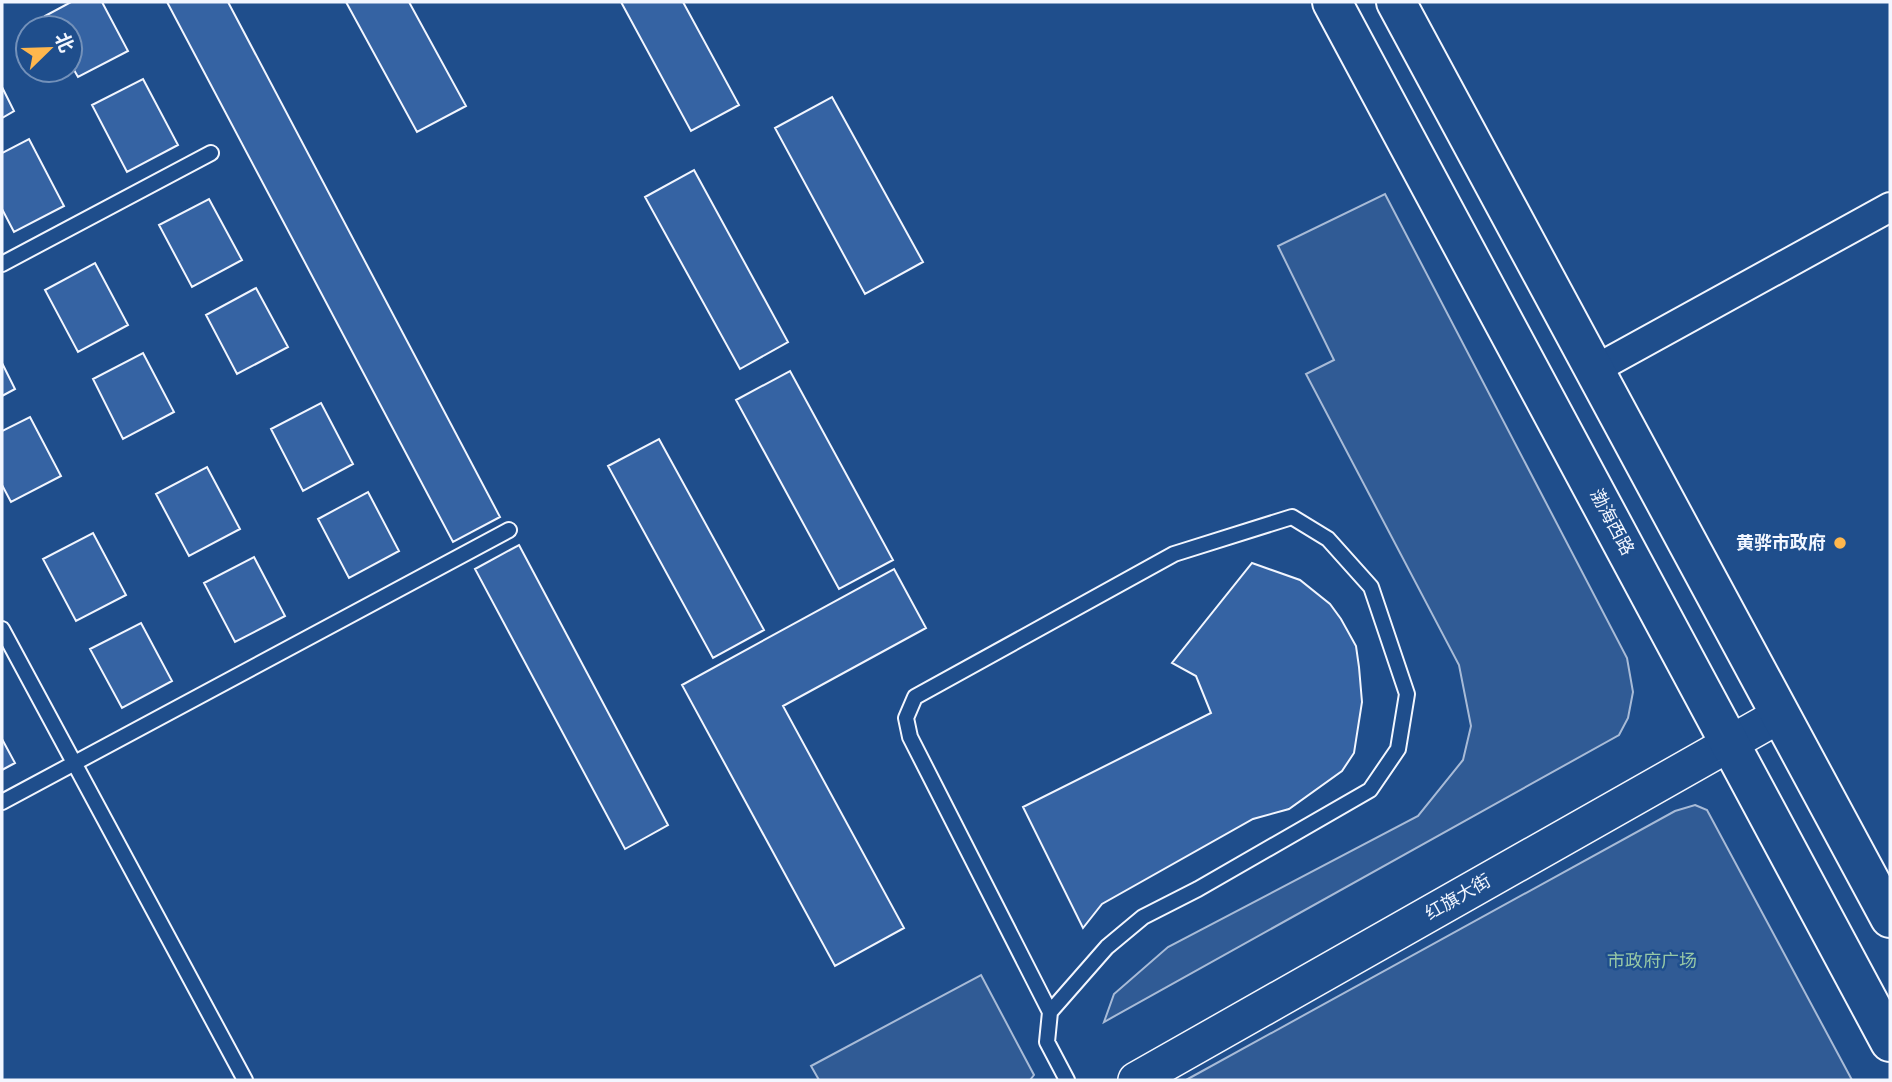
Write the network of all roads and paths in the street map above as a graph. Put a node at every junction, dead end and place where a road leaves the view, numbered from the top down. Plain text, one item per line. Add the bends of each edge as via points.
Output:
1 (1332, 2) edge
2 (1396, 2) edge
3 (211, 153) dead end
4 (1890, 207) edge
5 (2, 264) edge
6 (1594, 370) junction
7 (509, 530) dead end
8 (2, 629) edge
9 (1780, 715) junction
10 (1731, 743) junction
11 (74, 763) junction
12 (2, 802) edge
13 (1890, 918) edge
14 (1051, 1012) junction
15 (1890, 1042) edge
16 (244, 1080) edge
17 (1067, 1080) edge
18 (1136, 1080) edge

1 - 10 main road, 渤海西路
2 - 6 main road
3 - 5 lane
4 - 6 street
6 - 9 main road
7 - 11 lane
8 - 11 lane
9 - 10 street, 红旗大街
9 - 13 main road
10 - 15 main road, 渤海西路
10 - 18 street, 红旗大街
11 - 12 lane
11 - 16 lane
14 - 14 lane via 1107,947 1143,917 1370,790 1398,748 1406,694 1371,587 1328,539 1292,517 1174,554 915,697 906,718 910,737
14 - 17 lane via 1047,1042

